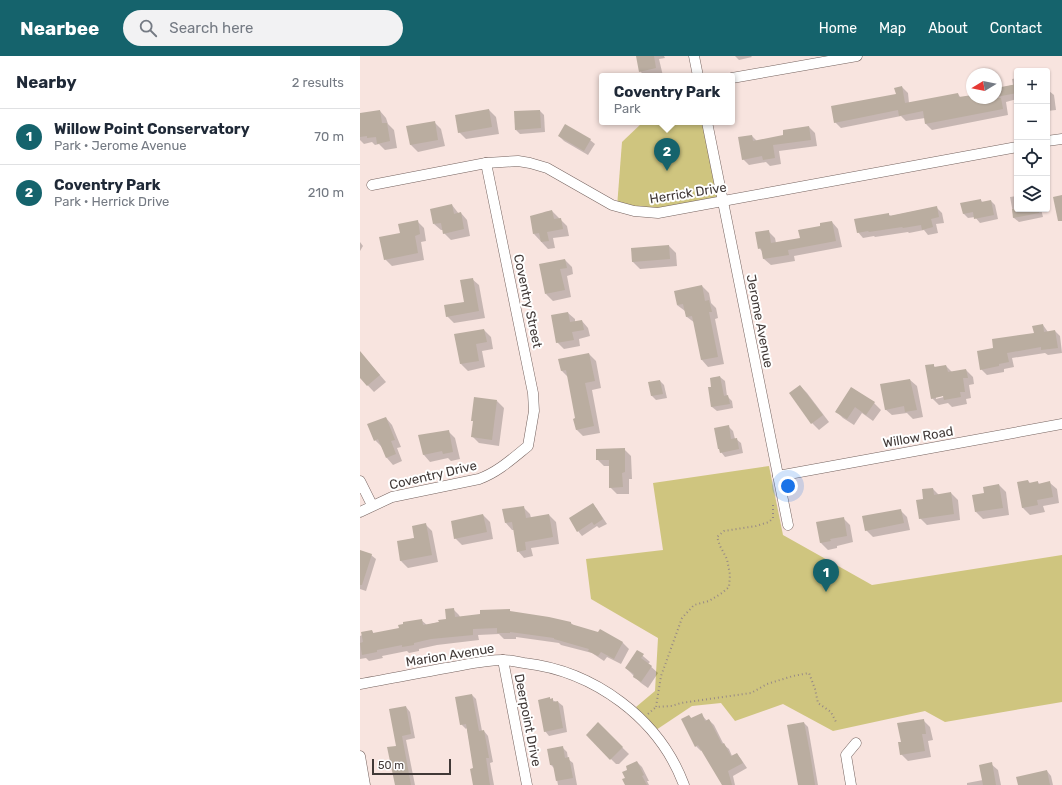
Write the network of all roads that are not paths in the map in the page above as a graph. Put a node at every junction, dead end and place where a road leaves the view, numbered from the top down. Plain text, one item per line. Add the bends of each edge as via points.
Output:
1 (694, 56) edge
2 (857, 56) edge
3 (697, 73) edge
4 (735, 77) edge
5 (708, 125) edge
6 (1062, 139) edge
7 (1050, 141) edge
8 (1014, 148) edge
9 (486, 163) junction
10 (372, 185) dead end
11 (723, 201) junction
12 (1062, 424) edge
13 (528, 446) joint
14 (778, 476) junction
15 (360, 481) edge
16 (372, 505) junction
17 (360, 512) edge
18 (788, 525) dead end
19 (503, 660) junction
20 (360, 684) edge
21 (856, 743) dead end
22 (360, 756) edge
23 (365, 785) edge
24 (527, 785) edge
25 (684, 785) edge
26 (851, 785) edge

1 - 3 street
2 - 4 street
5 - 11 street, Jerome Avenue
6 - 7 street
8 - 11 street, Herrick Drive
9 - 10 street, Herrick Drive
9 - 11 street, Herrick Drive via 518,161 547,168 601,200 634,212 663,212
9 - 13 street, Coventry Street via 533,393 534,411
11 - 14 street, Jerome Avenue
12 - 14 street, Willow Road
13 - 16 street, Coventry Drive via 487,476 392,497
14 - 18 street, Jerome Avenue
15 - 16 street
16 - 17 street, Coventry Drive
19 - 20 street, Marion Avenue via 478,662
19 - 24 street, Deerpoint Drive
19 - 25 street, Marion Avenue via 539,664 560,670 580,677 615,696 655,735 677,768
21 - 26 street via 846,755
22 - 23 street

